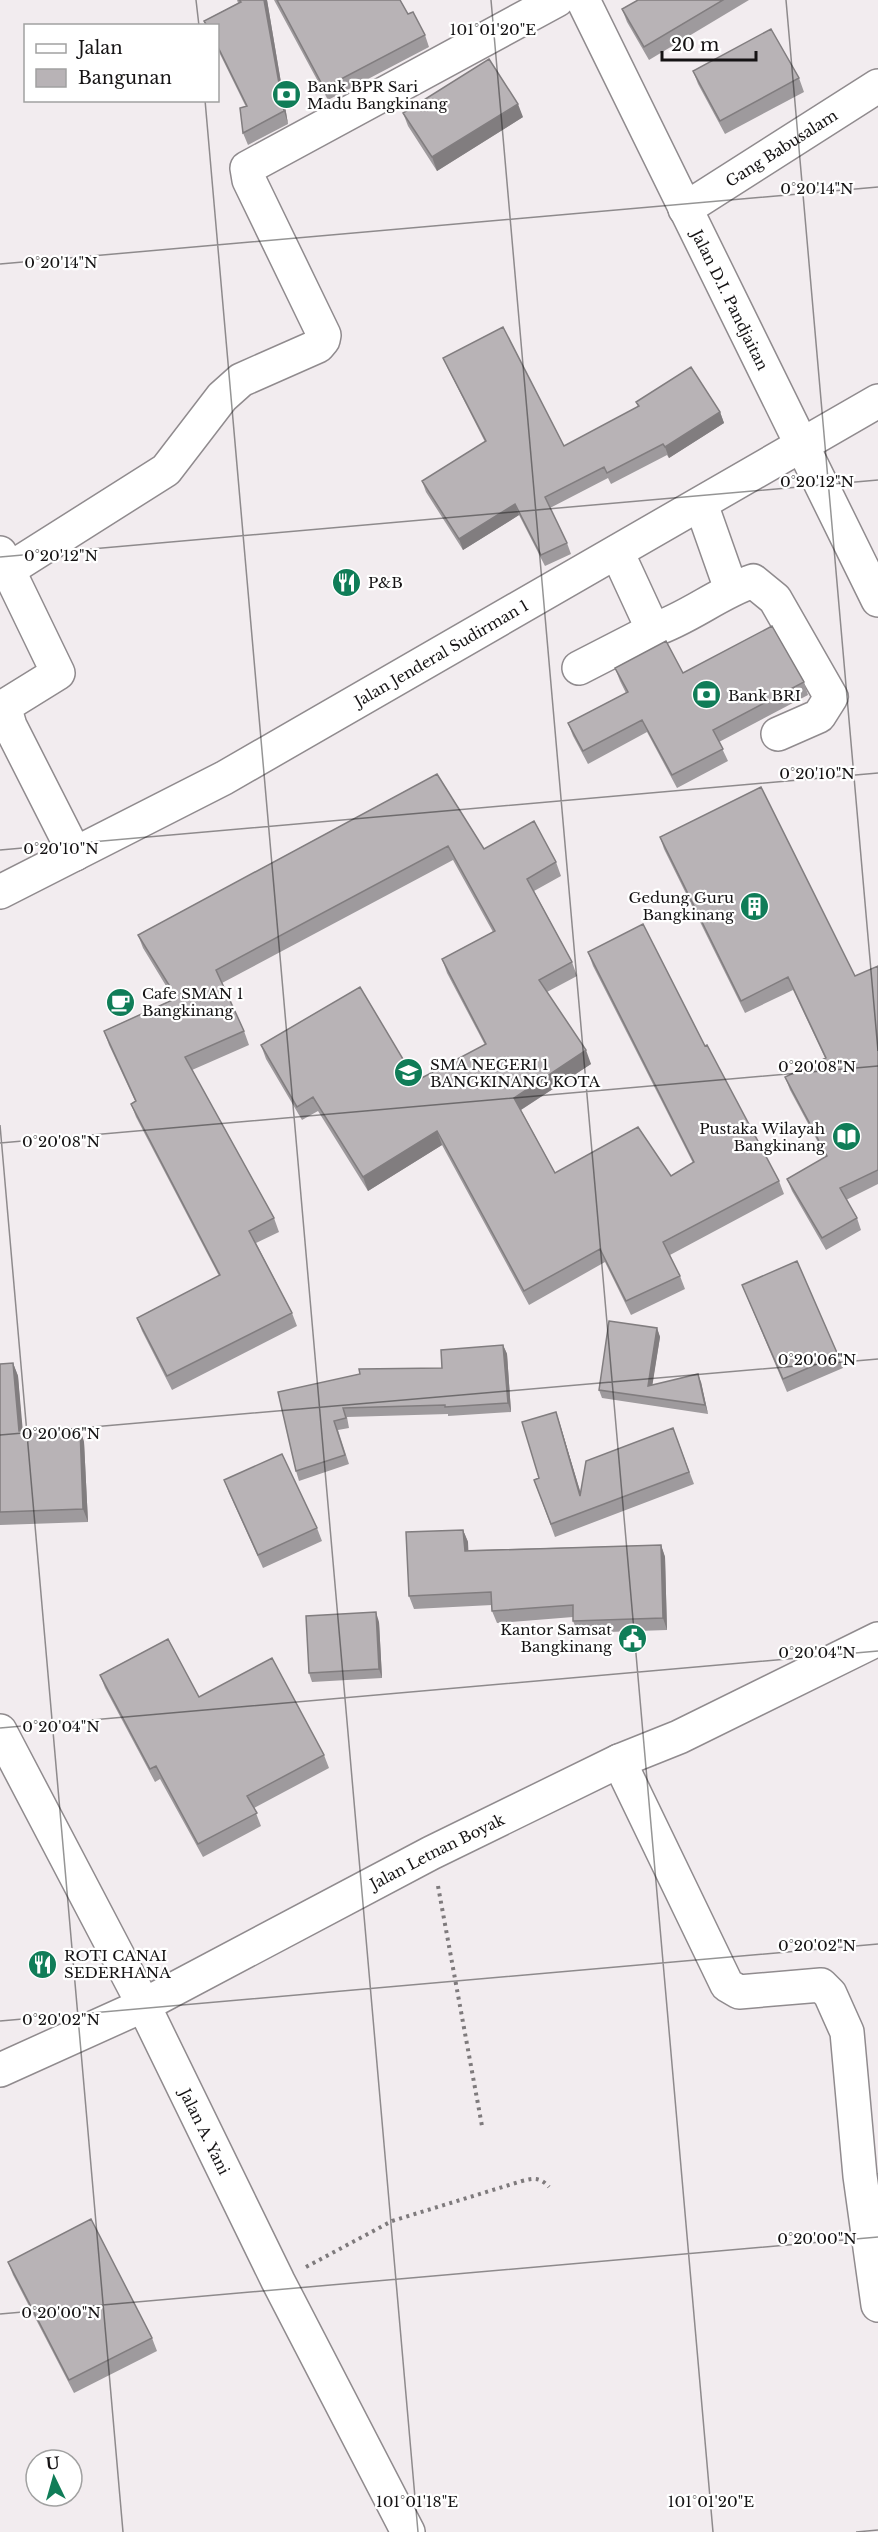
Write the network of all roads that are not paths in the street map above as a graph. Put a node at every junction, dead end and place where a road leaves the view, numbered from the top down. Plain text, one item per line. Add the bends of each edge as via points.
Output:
1 (557, 0) edge
2 (593, 4) edge
3 (878, 86) edge
4 (685, 209) junction
5 (878, 402) edge
6 (801, 447) junction
7 (701, 504) junction
8 (617, 552) junction
9 (4, 562) edge
10 (731, 589) junction
11 (878, 600) edge
12 (653, 630) junction
13 (579, 668) dead end
14 (778, 734) dead end
15 (75, 854) junction
16 (0, 892) edge
17 (878, 1639) edge
18 (0, 1731) edge
19 (619, 1761) junction
20 (144, 2005) junction
21 (0, 2070) edge
22 (878, 2305) edge
23 (408, 2532) edge

1 - 9 street via 247,168 249,180 324,335 323,340 318,346 241,380 222,397 166,470
2 - 4 street, Jalan D.I. Pandjaitan
3 - 4 street, Gang Babusalam
4 - 6 street, Jalan D.I. Pandjaitan
5 - 6 street, Jalan Jenderal Sudirman 1
6 - 7 street, Jalan Jenderal Sudirman 1
6 - 11 street, Jalan D.I. Pandjaitan
7 - 8 street, Jalan Jenderal Sudirman 1
7 - 10 street
8 - 12 street
8 - 15 street, Jalan Jenderal Sudirman 1 via 224,778
9 - 15 street via 58,673 5,709
10 - 12 street via 674,623
10 - 14 street via 753,581 775,599 831,697 819,716
12 - 13 street
15 - 16 street, Jalan Jenderal Sudirman 1
17 - 19 street, Jalan Letnan Boyak via 679,1737
18 - 20 street, Jalan A. Yani
19 - 20 street, Jalan Letnan Boyak via 431,1853
19 - 22 street via 727,1985 739,1992 821,1984 830,1994 847,2032 860,2176
20 - 21 street, Jalan Letnan Boyak
20 - 23 street, Jalan A. Yani via 278,2281

